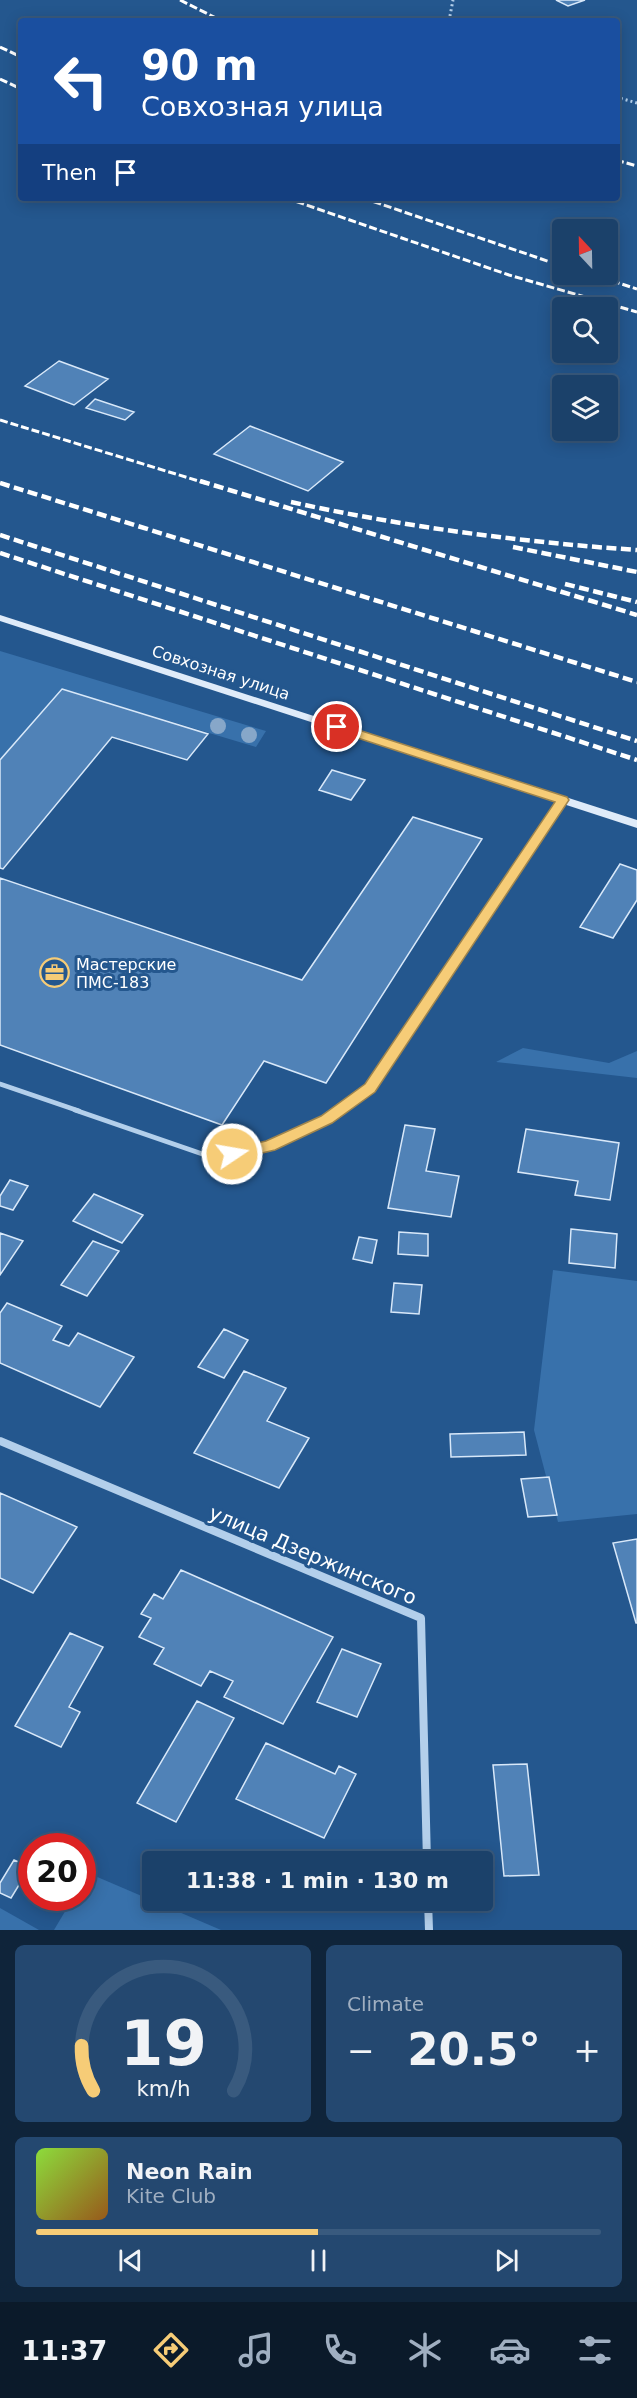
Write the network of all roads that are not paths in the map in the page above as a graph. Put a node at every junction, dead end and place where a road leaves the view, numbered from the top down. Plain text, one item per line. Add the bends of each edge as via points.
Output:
1 (0, 618) edge
2 (562, 800) junction
3 (637, 824) edge
4 (0, 1084) edge
5 (0, 1441) edge
6 (427, 1851) edge
7 (428, 1911) edge
8 (429, 1930) edge

1 - 2 street, Совхозная улица
2 - 3 street, Совхозная улица
2 - 4 lane via 370,1088 326,1119 270,1146 214,1158
5 - 6 street, улица Дзержинского via 421,1618
7 - 8 street

